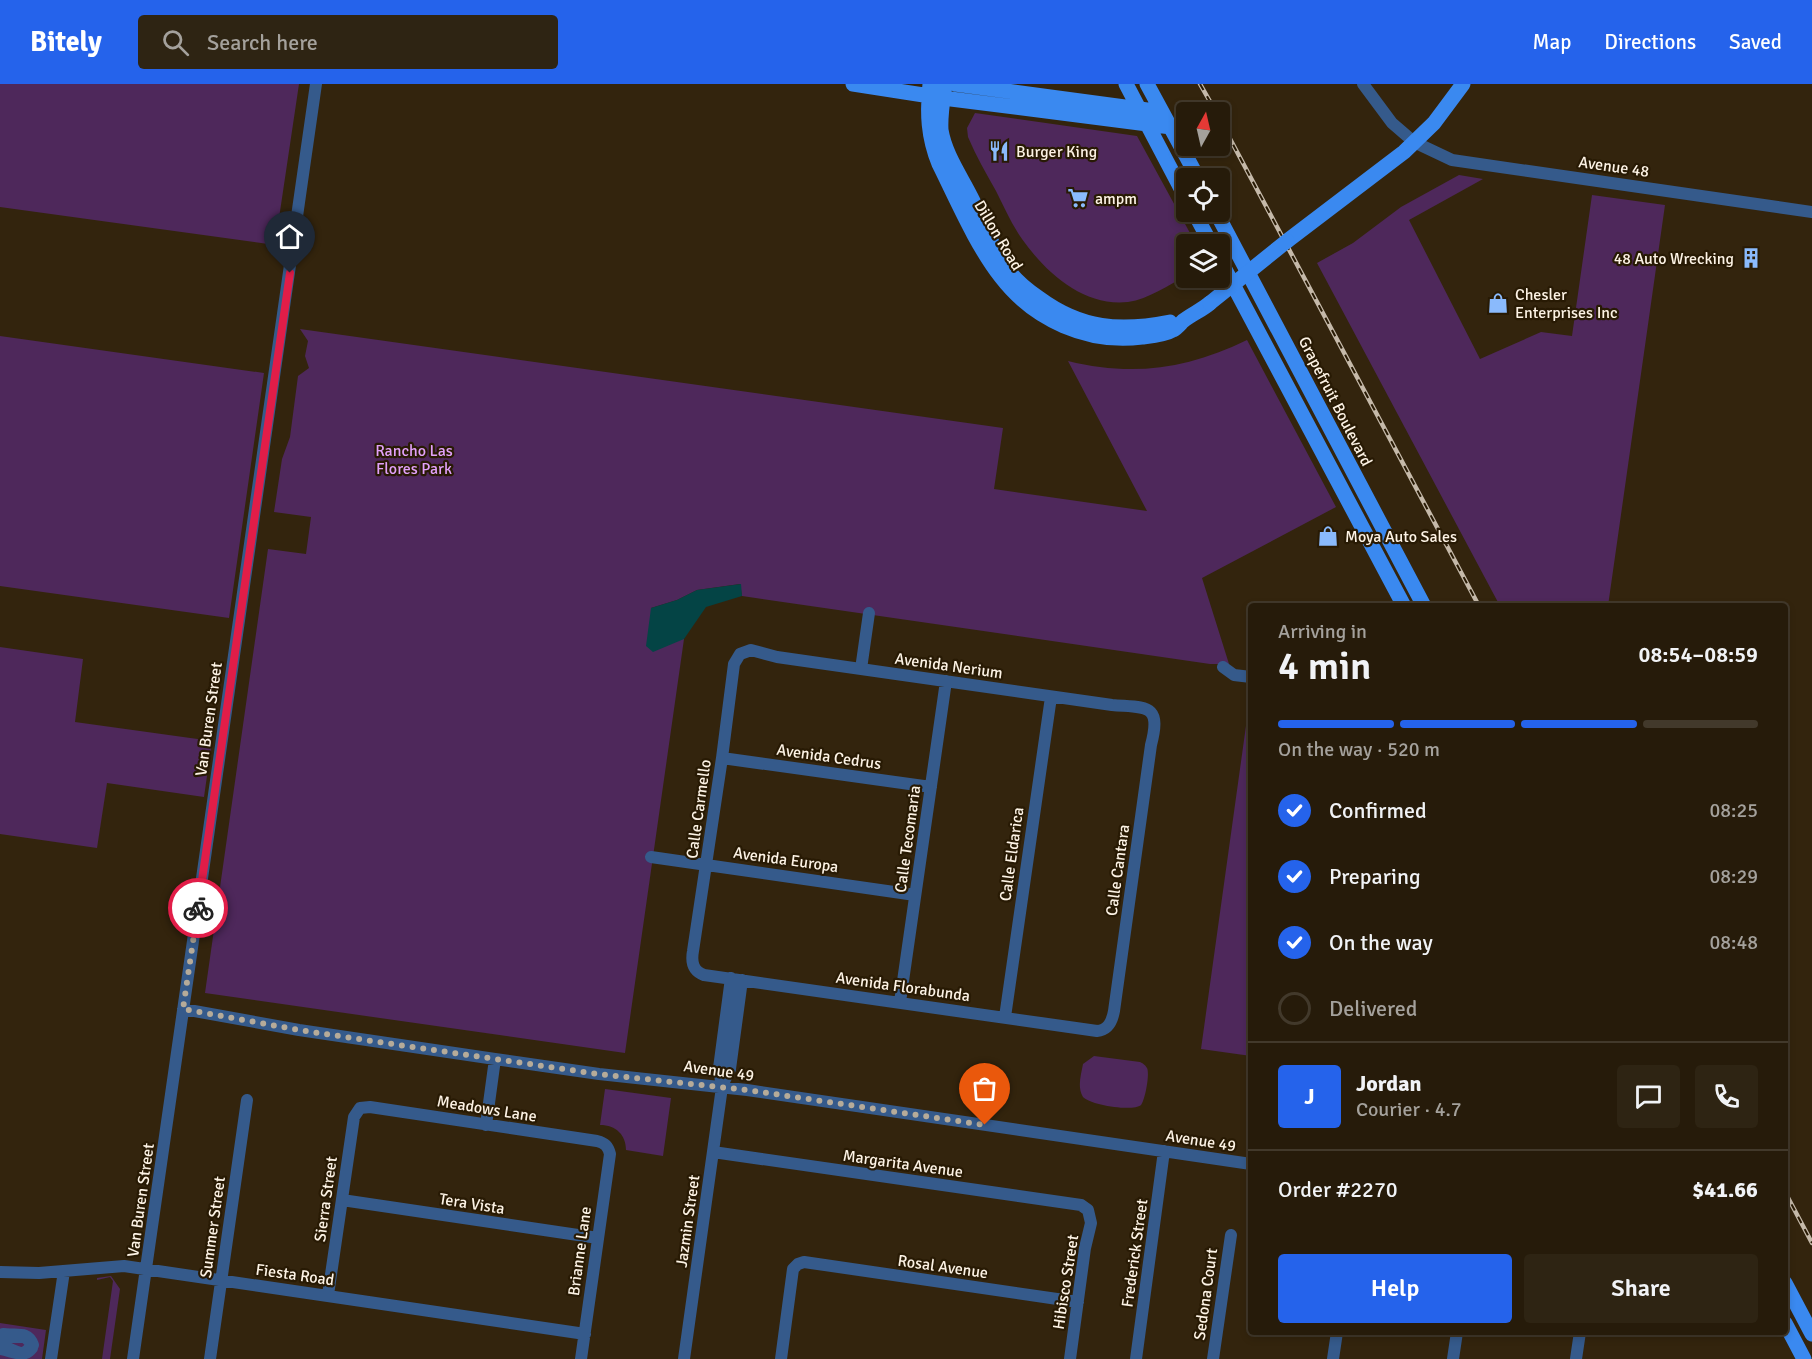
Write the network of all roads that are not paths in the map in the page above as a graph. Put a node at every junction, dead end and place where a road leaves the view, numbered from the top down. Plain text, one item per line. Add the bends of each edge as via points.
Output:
1 (316, 84) edge
2 (853, 84) edge
3 (955, 84) edge
4 (1126, 84) edge
5 (1147, 84) edge
6 (1363, 84) edge
7 (1463, 84) edge
8 (936, 90) edge
9 (1139, 109) junction
10 (1162, 112) junction
11 (1148, 124) junction
12 (1171, 127) junction
13 (1414, 142) junction
14 (1193, 168) edge
15 (1176, 179) edge
16 (1812, 212) edge
17 (1221, 222) edge
18 (1230, 279) edge
19 (1402, 603) edge
20 (1422, 603) edge
21 (869, 613) dead end
22 (740, 654) joint
23 (1222, 667) dead end
24 (861, 669) junction
25 (1248, 677) edge
26 (946, 681) junction
27 (1051, 697) junction
28 (1152, 715) joint
29 (722, 758) junction
30 (931, 787) junction
31 (651, 856) dead end
32 (707, 864) junction
33 (915, 895) junction
34 (695, 969) joint
35 (737, 979) junction
36 (900, 1002) junction
37 (183, 1009) junction
38 (1005, 1017) junction
39 (1107, 1028) joint
40 (495, 1059) junction
41 (722, 1087) junction
42 (247, 1100) dead end
43 (360, 1108) joint
44 (486, 1125) junction
45 (608, 1148) joint
46 (1164, 1151) junction
47 (713, 1152) junction
48 (1248, 1164) edge
49 (342, 1200) junction
50 (1088, 1210) joint
51 (1231, 1235) dead end
52 (598, 1238) junction
53 (147, 1269) junction
54 (64, 1271) junction
55 (0, 1272) edge
56 (221, 1280) junction
57 (1788, 1289) edge
58 (328, 1295) junction
59 (1078, 1302) junction
60 (1788, 1329) edge
61 (585, 1334) junction
62 (1812, 1334) edge
63 (1337, 1335) edge
64 (1457, 1335) edge
65 (1580, 1335) edge
66 (0, 1336) edge
67 (0, 1349) edge
68 (51, 1359) edge
69 (133, 1359) edge
70 (210, 1359) edge
71 (581, 1359) edge
72 (684, 1359) edge
73 (781, 1359) edge
74 (1070, 1359) edge
75 (1136, 1359) edge
76 (1213, 1359) edge
77 (1333, 1359) edge
78 (1453, 1359) edge
79 (1576, 1359) edge
80 (1804, 1359) edge

1 - 37 street, Van Buren Street
2 - 8 main road
3 - 9 main road
4 - 9 main road
5 - 10 main road
6 - 13 street, Avenue 48 via 1392,123
7 - 13 main road, Dillon Road via 1434,123
8 - 11 main road
8 - 13 main road, Dillon Road, bridge via 951,158 1003,263 1028,290 1066,315 1093,324 1128,328 1185,320
9 - 10 main road
9 - 11 main road
10 - 12 main road
11 - 12 main road
11 - 15 main road
12 - 14 main road
13 - 16 street, Avenue 48 via 1464,163
17 - 20 main road, Grapefruit Boulevard
18 - 19 main road
21 - 24 street
22 - 24 street, Avenida Nerium via 751,650
22 - 29 street, Calle Carmello via 734,664
23 - 25 street via 1234,675
24 - 26 street, Avenida Nerium
26 - 27 street, Avenida Nerium
26 - 30 street, Calle Tecomaria
27 - 28 street, Avenida Nerium via 1143,707
27 - 38 street, Calle Eldarica
28 - 39 street, Calle Cantara via 1155,726 1114,1011
29 - 30 street, Avenida Cedrus
29 - 32 street, Calle Carmello
30 - 33 street, Calle Tecomaria
31 - 32 street, Avenida Europa
32 - 33 street, Avenida Europa
32 - 34 street, Calle Carmello via 693,951
33 - 36 street, Calle Tecomaria
34 - 35 street, Avenida Florabunda via 704,975
35 - 36 street, Avenida Florabunda
35 - 41 street, Jazmin Street via 719,1068
36 - 38 street, Avenida Florabunda
37 - 40 street, Avenue 49
37 - 53 street, Van Buren Street
38 - 39 street, Avenida Florabunda via 1097,1031
40 - 41 street, Avenue 49
40 - 44 street
41 - 46 street, Avenue 49
41 - 47 street, Jazmin Street
42 - 56 street, Summer Street
43 - 44 street, Meadows Lane
43 - 49 street, Sierra Street via 354,1117
44 - 45 street, Meadows Lane via 597,1141
45 - 52 street, Brianne Lane
46 - 48 street, Avenue 49
46 - 75 street, Frederick Street
47 - 50 street, Margarita Avenue via 1074,1203
47 - 72 street, Jazmin Street
49 - 52 street, Tera Vista
49 - 58 street, Sierra Street
50 - 59 street, Hibisco Street via 1091,1223
51 - 76 street, Sedona Court
52 - 61 street, Brianne Lane
53 - 54 street, Fiesta Road via 124,1266
53 - 56 street, Fiesta Road
53 - 69 street, Van Buren Street
54 - 55 street, Fiesta Road
54 - 68 street
56 - 58 street, Fiesta Road
56 - 70 street, Summer Street
57 - 62 main road
58 - 61 street, Fiesta Road
59 - 73 street, Rosal Avenue via 804,1262 793,1269
59 - 74 street, Hibisco Street
60 - 80 main road
61 - 71 street, Brianne Lane
63 - 77 street
64 - 78 street
65 - 79 street
66 - 67 street via 26,1335 33,1345 25,1337 13,1336 3,1338 5,1347 21,1354 32,1348 30,1352 20,1356

